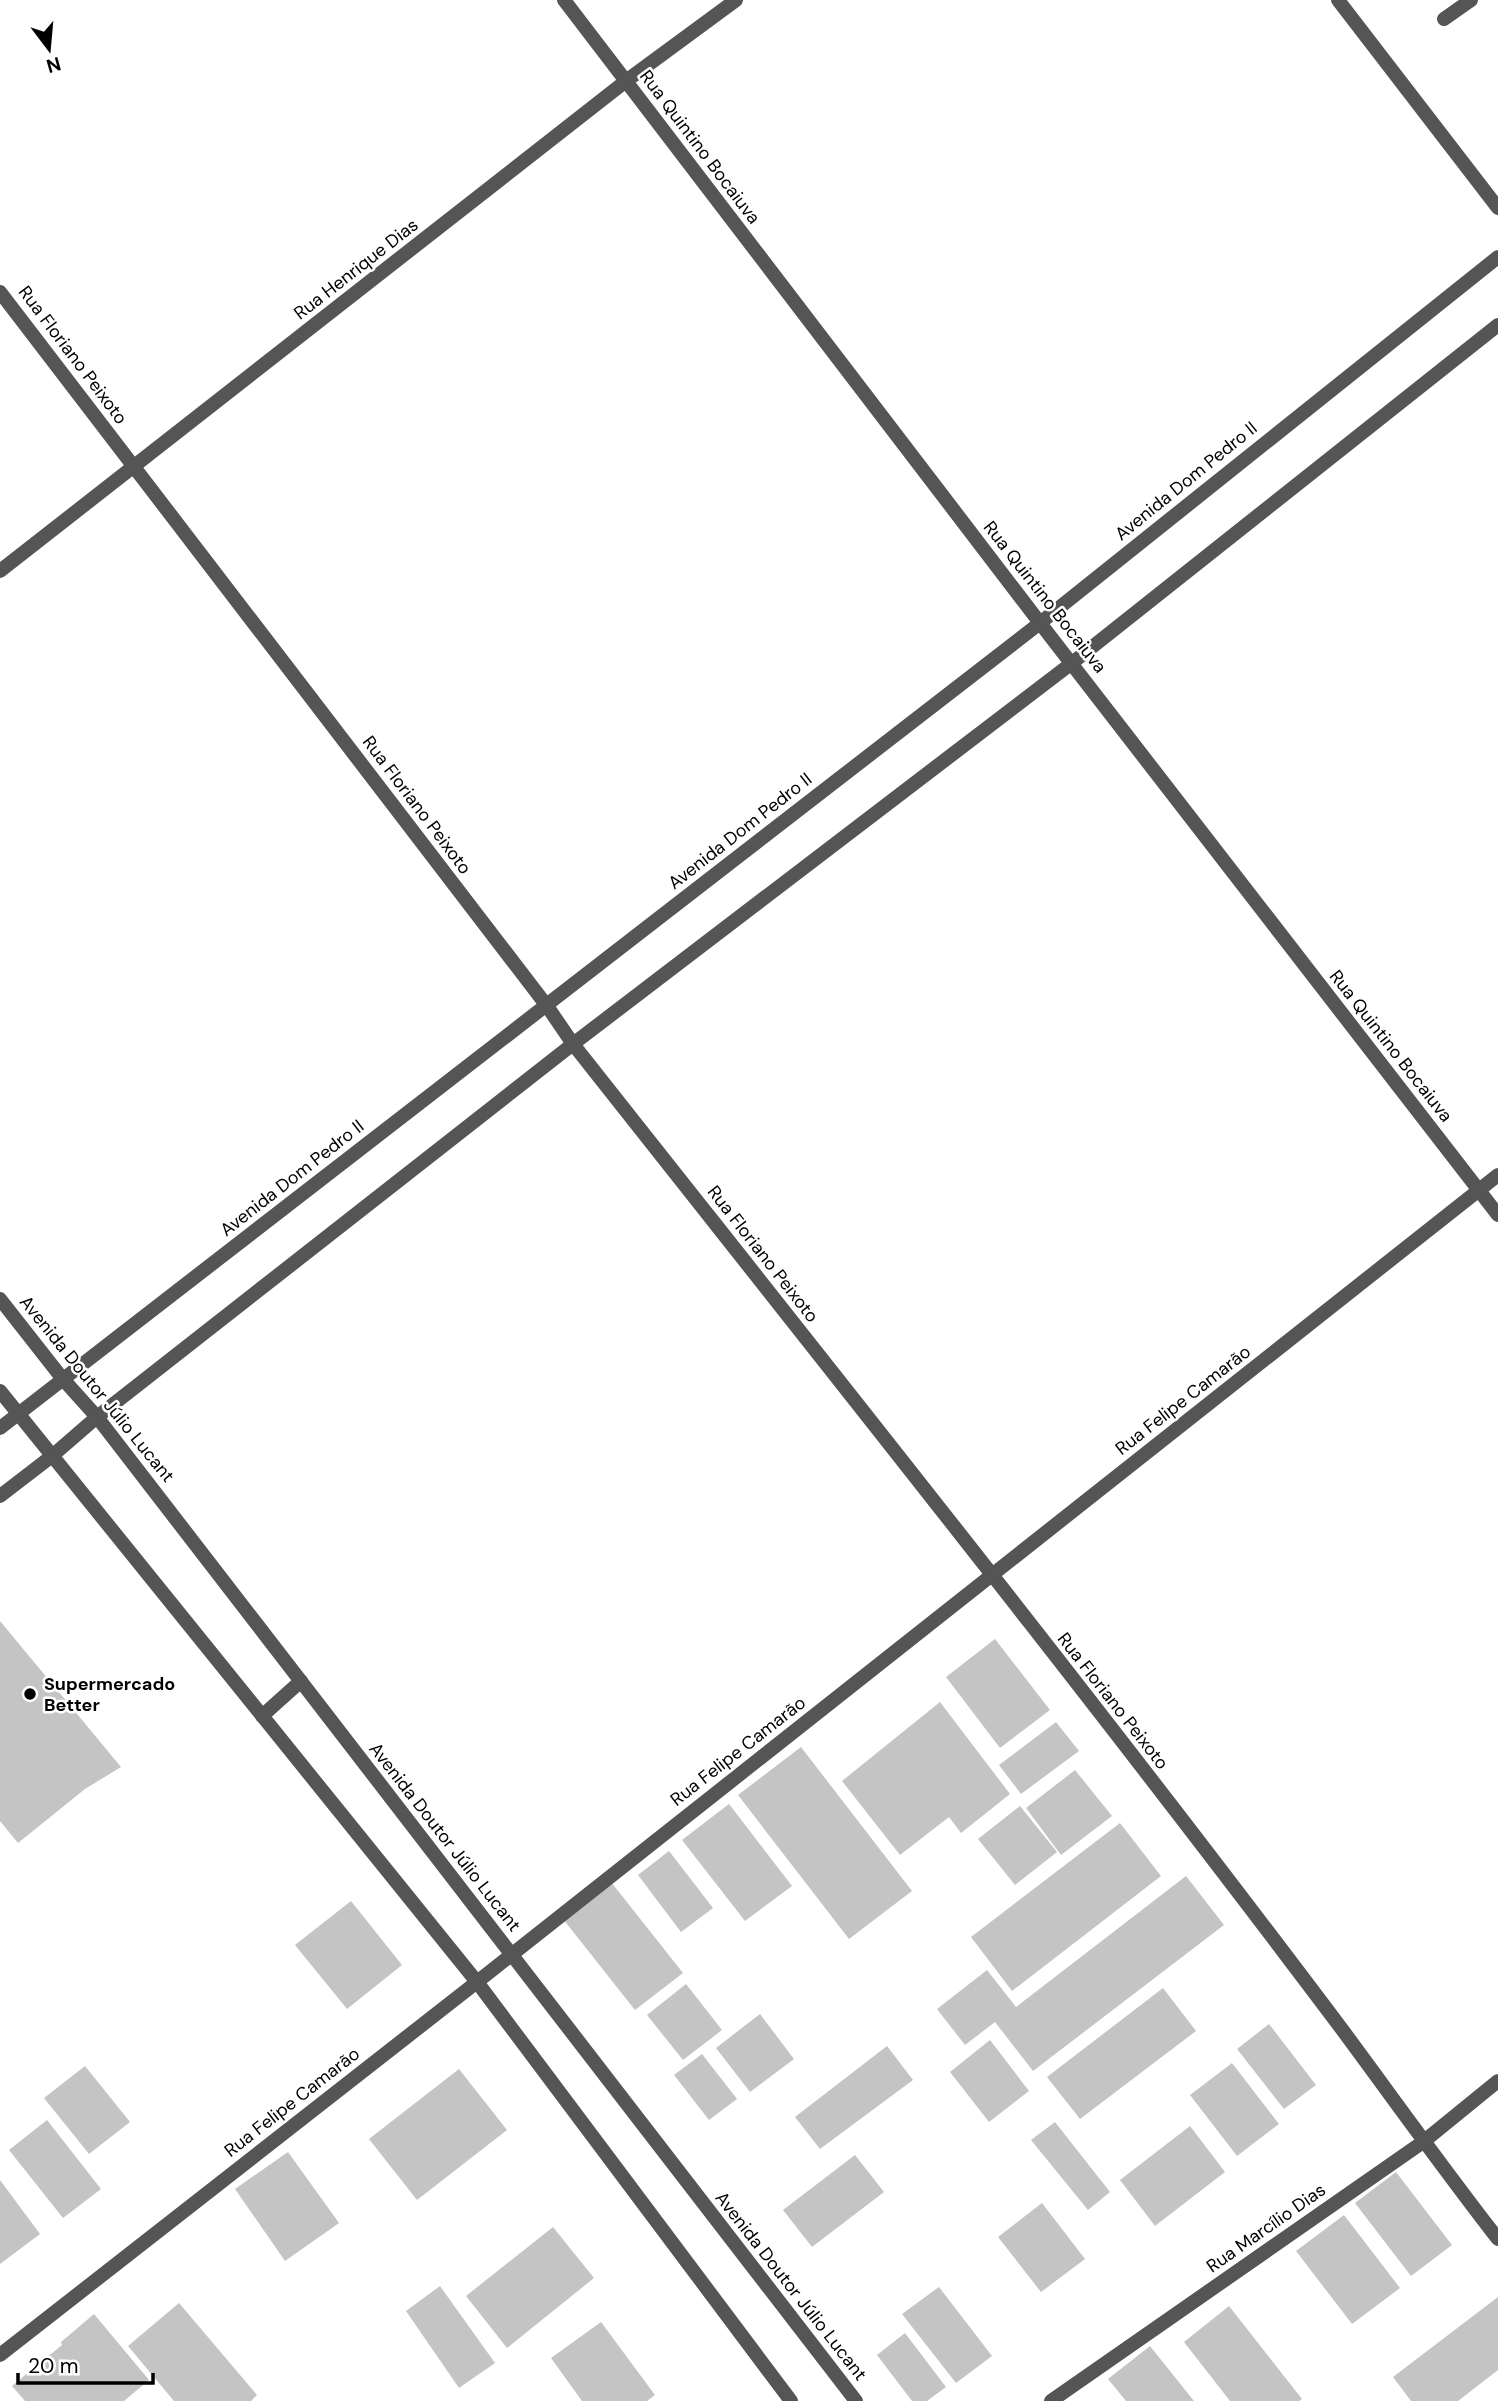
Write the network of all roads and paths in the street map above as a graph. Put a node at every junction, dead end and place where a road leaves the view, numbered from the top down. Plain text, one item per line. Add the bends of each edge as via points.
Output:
1 (564, 0) edge
2 (736, 0) edge
3 (1338, 0) edge
4 (1471, 0) edge
5 (1444, 19) dead end
6 (626, 81) junction
7 (1498, 208) edge
8 (1498, 257) edge
9 (0, 292) edge
10 (1498, 325) edge
11 (134, 467) junction
12 (0, 571) edge
13 (1040, 622) junction
14 (1072, 663) junction
15 (547, 1006) junction
16 (573, 1044) junction
17 (1498, 1175) edge
18 (1479, 1190) junction
19 (1498, 1215) edge
20 (0, 1298) edge
21 (62, 1378) junction
22 (0, 1391) edge
23 (18, 1414) junction
24 (97, 1417) junction
25 (0, 1428) edge
26 (52, 1456) junction
27 (0, 1496) edge
28 (992, 1576) junction
29 (301, 1681) junction
30 (262, 1716) junction
31 (511, 1955) junction
32 (477, 1982) junction
33 (1498, 2081) edge
34 (1423, 2141) junction
35 (1498, 2239) edge
36 (0, 2356) edge
37 (791, 2401) edge
38 (856, 2401) edge
39 (1051, 2401) edge

1 - 6 street, Rua Quintino Bocaiuva
2 - 6 street, Rua Henrique Dias
3 - 7 street
4 - 5 street
6 - 11 street, Rua Henrique Dias
6 - 13 street, Rua Quintino Bocaiuva
8 - 13 street, Avenida Dom Pedro II
9 - 11 street, Rua Floriano Peixoto
10 - 14 street
11 - 12 street, Rua Henrique Dias
11 - 15 street, Rua Floriano Peixoto
13 - 14 street, Rua Quintino Bocaiuva
13 - 15 street, Avenida Dom Pedro II
14 - 16 street
14 - 18 street, Rua Quintino Bocaiuva
15 - 16 street, Rua Floriano Peixoto
15 - 21 street, Avenida Dom Pedro II
16 - 24 street
16 - 28 street, Rua Floriano Peixoto
17 - 18 street, Rua Felipe Camarão
18 - 19 street, Rua Quintino Bocaiuva
18 - 28 street, Rua Felipe Camarão
20 - 21 street, Avenida Doutor Júlio Lucant
21 - 23 street, Avenida Dom Pedro II
21 - 24 street, Avenida Doutor Júlio Lucant
22 - 23 street
23 - 25 street, Avenida Dom Pedro II
23 - 26 street
24 - 26 street
24 - 29 street, Avenida Doutor Júlio Lucant
26 - 27 street
26 - 30 street
28 - 31 street, Rua Felipe Camarão
28 - 34 street, Rua Floriano Peixoto
29 - 30 street
29 - 31 street, Avenida Doutor Júlio Lucant
30 - 32 street
31 - 32 street, Rua Felipe Camarão
31 - 38 street, Avenida Doutor Júlio Lucant
32 - 36 street, Rua Felipe Camarão
32 - 37 street
33 - 34 street, Rua Marcílio Dias
34 - 35 street, Rua Floriano Peixoto
34 - 39 street, Rua Marcílio Dias

